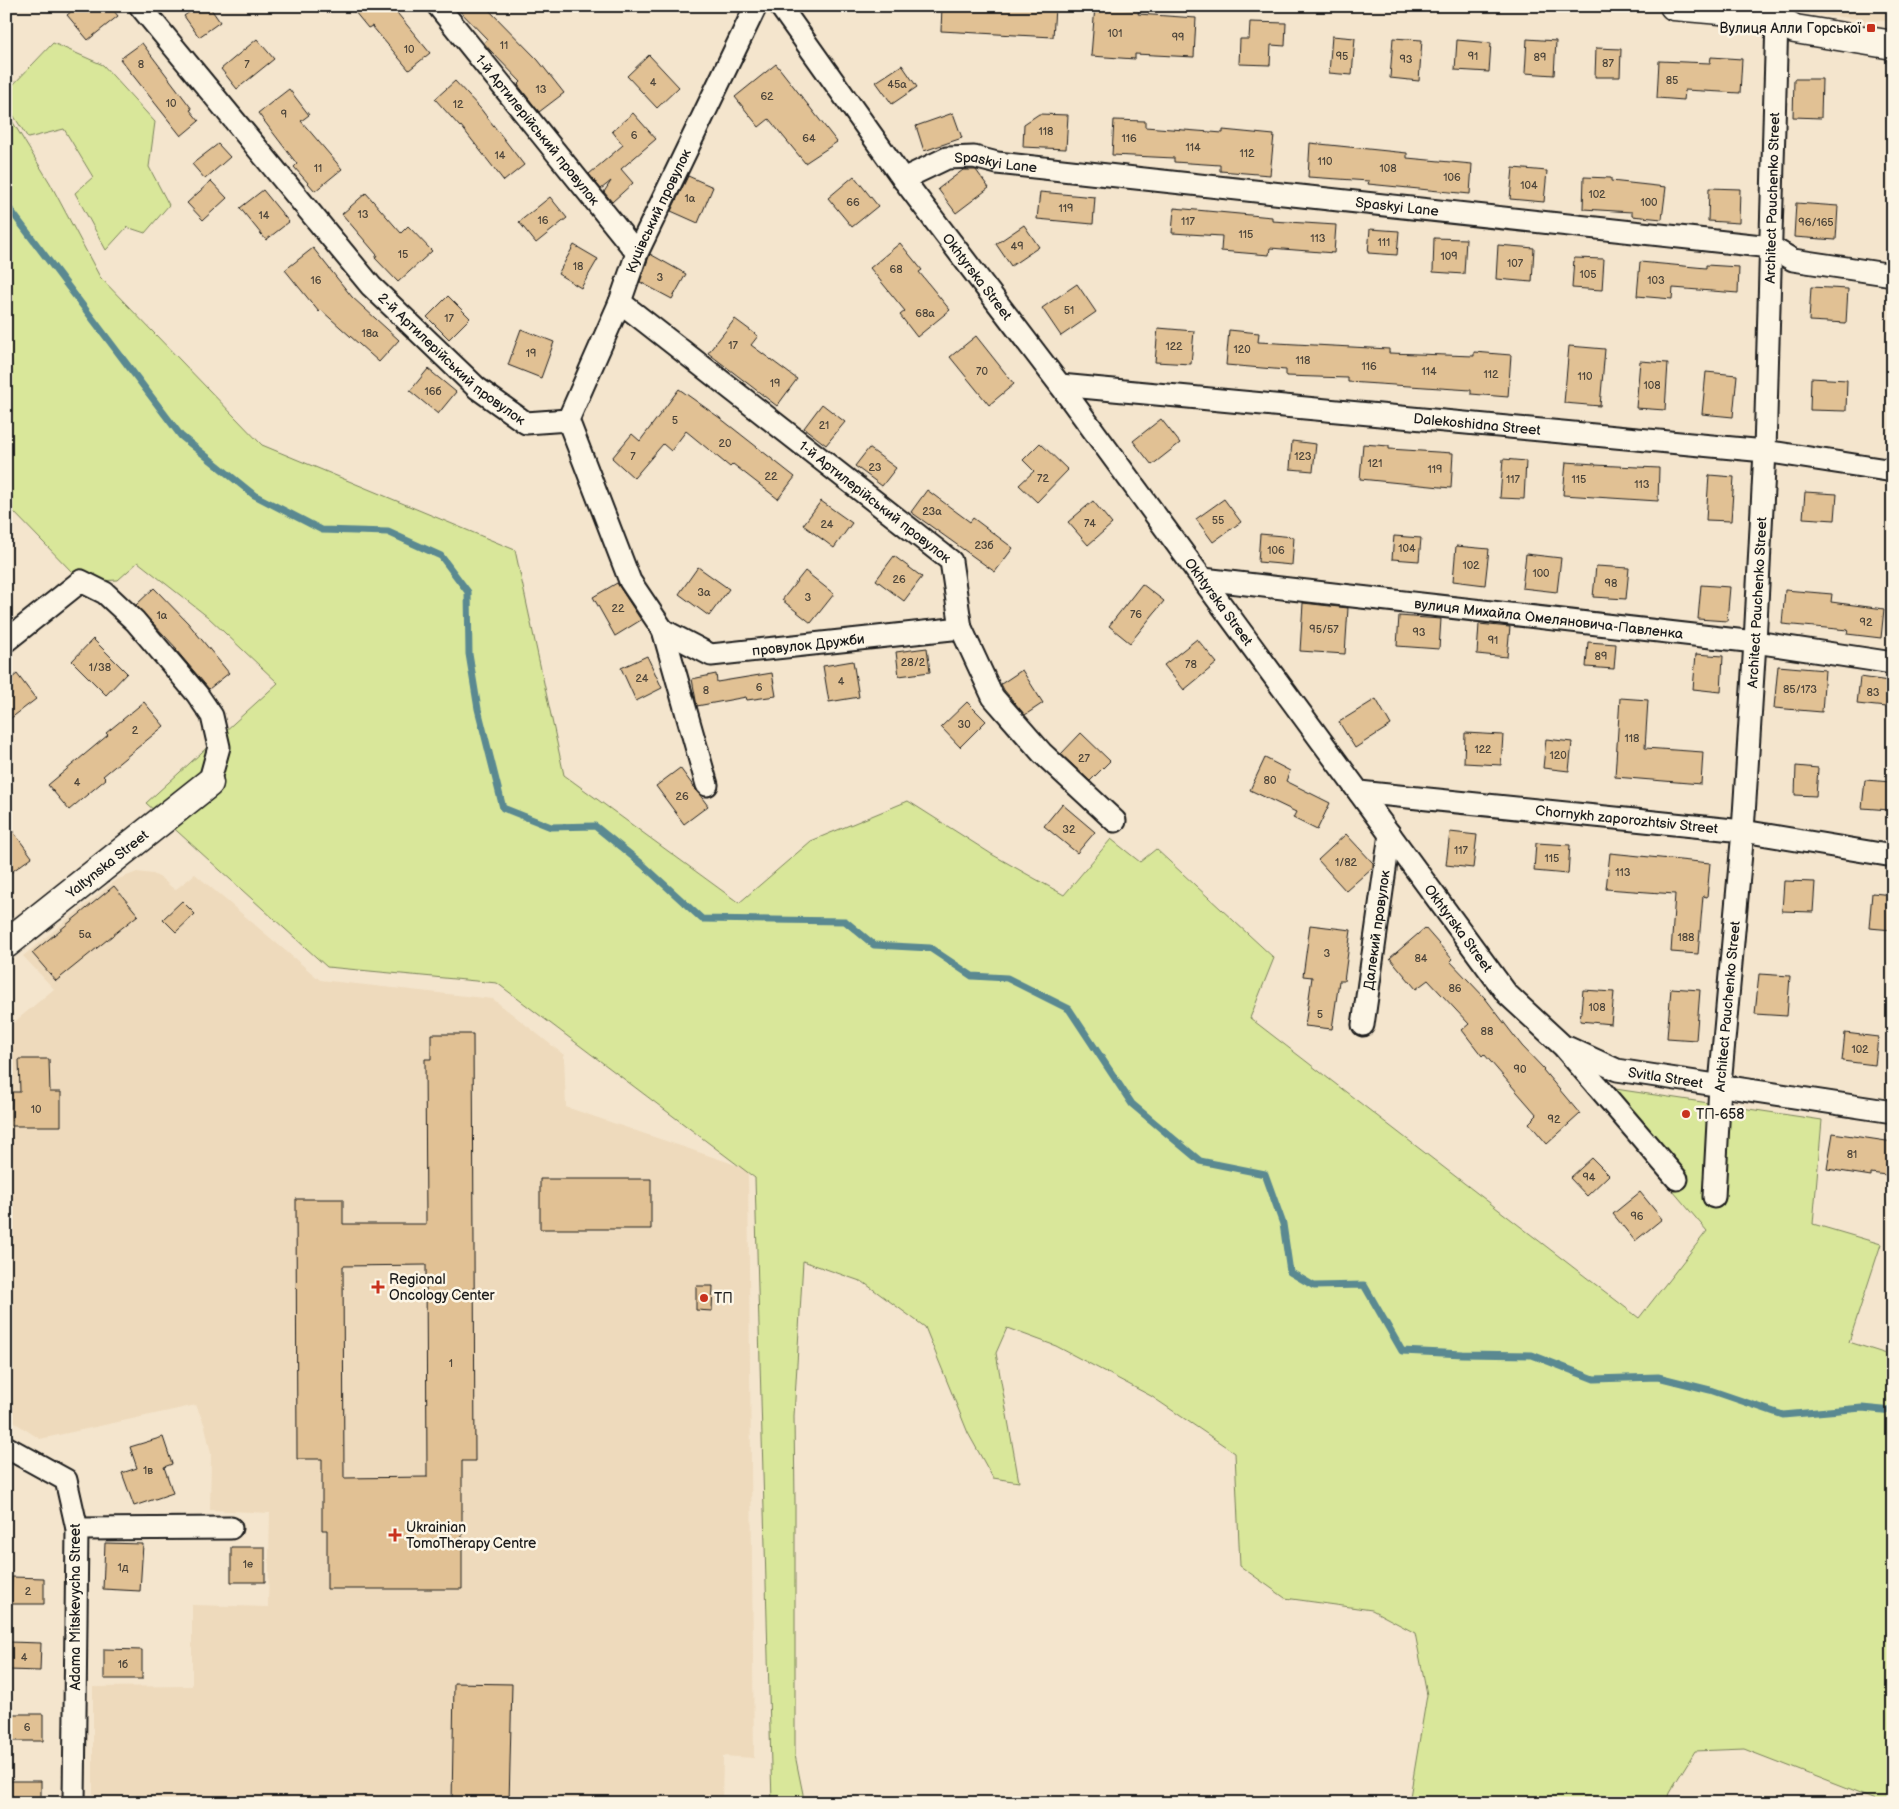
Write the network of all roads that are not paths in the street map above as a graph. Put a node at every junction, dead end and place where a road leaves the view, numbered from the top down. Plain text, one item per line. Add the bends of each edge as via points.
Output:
1 (140, 6) edge
2 (438, 6) edge
3 (756, 6) edge
4 (780, 6) edge
5 (1674, 6) edge
6 (1777, 12) edge
7 (1893, 45) edge
8 (903, 179) junction
9 (1771, 247) junction
10 (637, 253) junction
11 (1893, 275) edge
12 (620, 302) junction
13 (1060, 385) junction
14 (568, 420) junction
15 (1765, 451) junction
16 (1893, 471) edge
17 (1203, 579) junction
18 (961, 628) junction
19 (663, 630) junction
20 (6, 641) edge
21 (1755, 642) junction
22 (1893, 663) edge
23 (208, 783) joint
24 (707, 785) dead end
25 (1358, 792) junction
26 (1114, 821) dead end
27 (1743, 831) junction
28 (1390, 834) junction
29 (1893, 856) edge
30 (6, 944) edge
31 (1363, 1025) dead end
32 (1564, 1046) junction
33 (1720, 1085) junction
34 (1893, 1112) edge
35 (1677, 1179) dead end
36 (1714, 1197) dead end
37 (6, 1447) edge
38 (231, 1528) dead end
39 (77, 1529) junction
40 (74, 1803) edge

1 - 14 street, 2-й Артилерійський провулок via 371,286 477,388 526,422
2 - 10 street, 1-й Артилерійський провулок
3 - 10 street, Куцівський провулок
4 - 8 street, Okhtyrska Street
5 - 6 street via 1767,14
6 - 7 street via 1794,28
6 - 9 street, Architect Pauchenko Street
8 - 9 street, Spaskyi Lane via 947,158 974,157 1006,164
8 - 13 street, Okhtyrska Street
9 - 11 street, Spaskyi Lane via 1793,260
9 - 15 street, Architect Pauchenko Street
10 - 12 street, Куцівський провулок
12 - 14 street, Куцівський провулок
12 - 18 street, 1-й Артилерійський провулок via 951,561
13 - 15 street, Dalekoshidna Street
13 - 17 street, Okhtyrska Street
14 - 19 street via 630,581
15 - 16 street, Dalekoshidna Street
15 - 21 street, Architect Pauchenko Street
17 - 21 street, вулиця Михайла Омеляновича-Павленка
17 - 25 street, Okhtyrska Street
18 - 19 street, провулок Дружби via 711,655
18 - 26 street, 1-й Артилерійський провулок via 993,698 1042,753
19 - 24 street
20 - 23 street via 81,582 105,593 135,621 212,716 218,747
21 - 22 street, вулиця Михайла Омеляновича-Павленка
21 - 27 street, Architect Pauchenko Street
23 - 30 street, Yaltynska Street
25 - 27 street, Chornykh zaporozhtsiv Street
25 - 28 street, Okhtyrska Street
27 - 29 street, Chornykh zaporozhtsiv Street
27 - 33 street, Architect Pauchenko Street
28 - 31 street, Далекий провулок
28 - 32 street, Okhtyrska Street via 1507,994
32 - 33 street, Svitla Street via 1617,1070
32 - 35 street, Okhtyrska Street
33 - 34 street, Svitla Street
33 - 36 street, Architect Pauchenko Street
37 - 39 street, Adama Mitskevycha Street via 66,1480
38 - 39 street
39 - 40 street, Adama Mitskevycha Street

